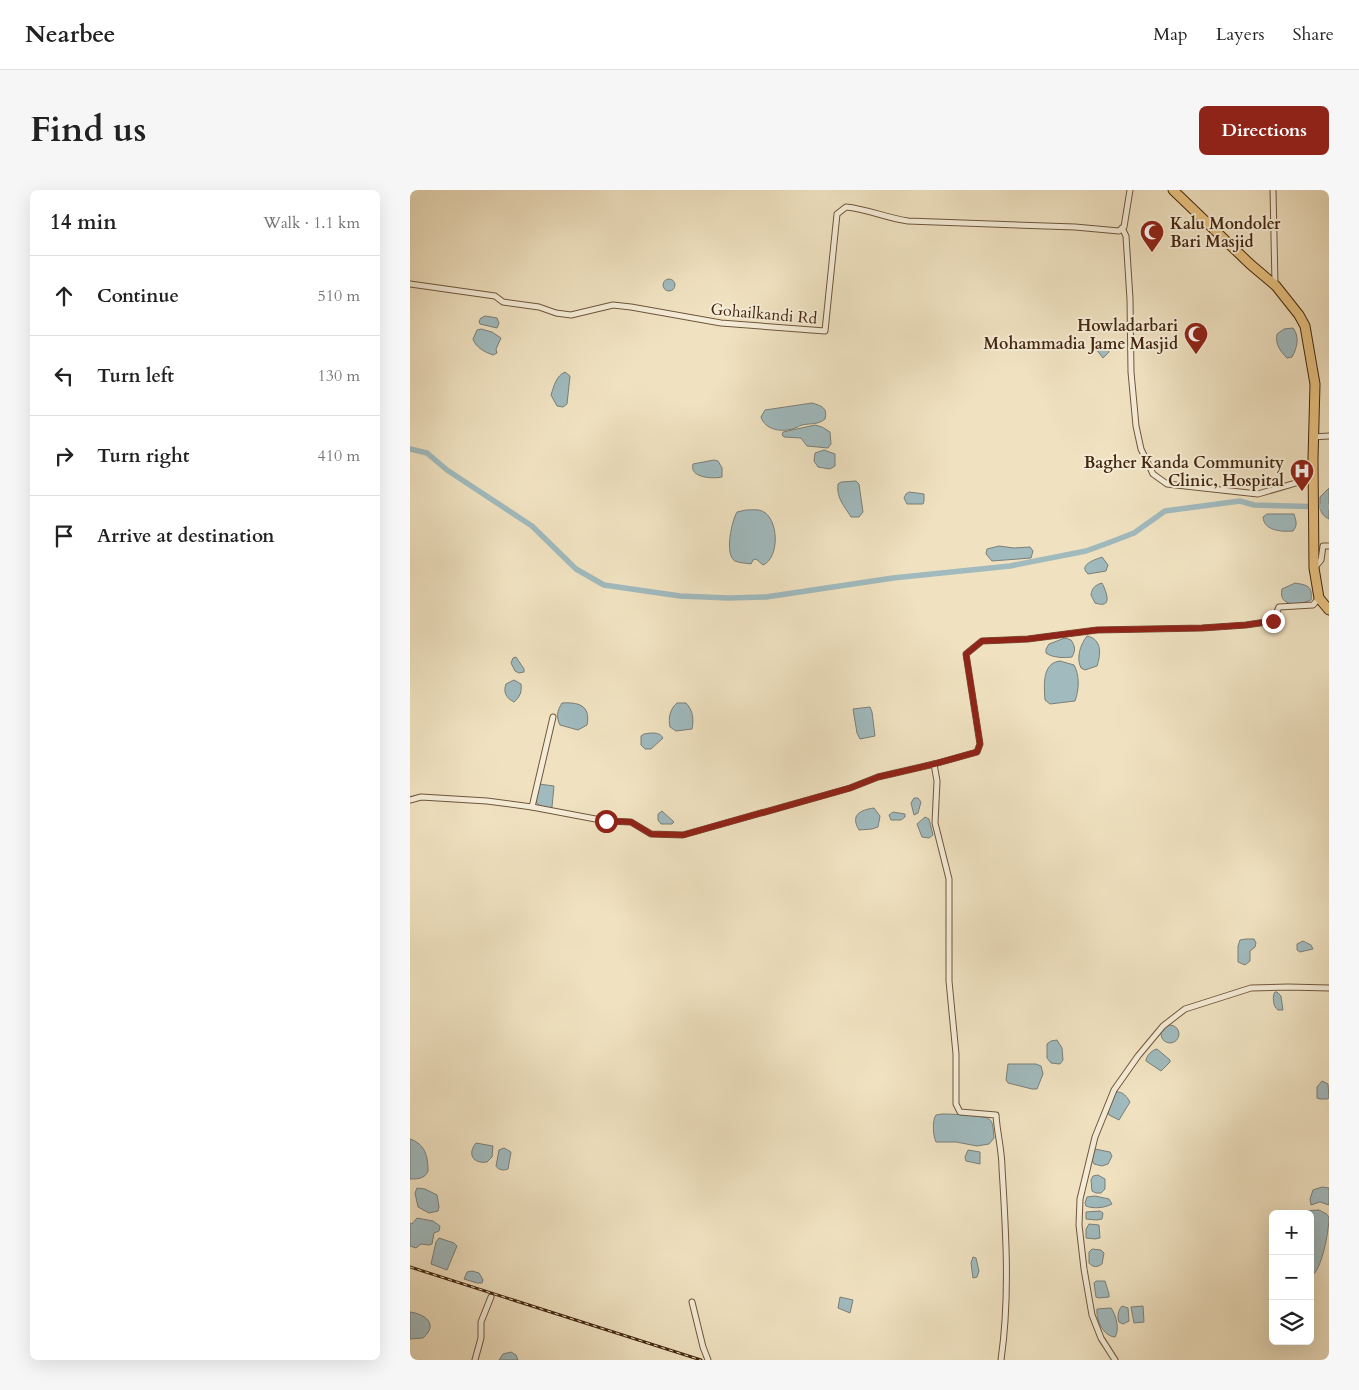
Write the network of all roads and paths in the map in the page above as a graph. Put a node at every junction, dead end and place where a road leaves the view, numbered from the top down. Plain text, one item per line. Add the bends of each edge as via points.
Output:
1 (1130, 190) edge
2 (1173, 190) edge
3 (1273, 190) edge
4 (1122, 228) junction
5 (410, 284) edge
6 (1276, 286) junction
7 (1329, 436) edge
8 (1313, 438) junction
9 (1313, 478) junction
10 (1329, 546) edge
11 (1314, 568) junction
12 (1320, 598) junction
13 (1329, 610) edge
14 (553, 717) dead end
15 (934, 764) junction
16 (410, 800) edge
17 (532, 807) junction
18 (1329, 988) edge
19 (491, 1297) dead end
20 (692, 1302) dead end
21 (475, 1360) edge
22 (708, 1360) edge
23 (1001, 1360) edge
24 (1115, 1360) edge

1 - 4 street via 1127,217
2 - 6 highway
3 - 6 street
4 - 5 street, Gohailkandi Rd via 1119,231 908,221 846,207 837,214 836,220 826,331 721,323 613,305 571,316 503,302 495,296
4 - 9 street via 1126,236 1136,426 1141,450 1153,474 1167,484 1258,494
6 - 8 highway via 1304,326 1315,384
7 - 8 street
8 - 9 highway
9 - 11 highway
10 - 11 street via 1323,546 1321,560
11 - 12 highway
12 - 13 highway
12 - 15 street via 1313,605 1280,608 1273,621 1246,625 1097,630 982,641 966,654 979,750
14 - 17 street
15 - 17 street via 878,777 850,788 683,835 651,834 631,822 606,821
15 - 23 street via 937,781 935,823 949,879 949,981 956,1054 956,1104 960,1112 996,1115 1002,1166 1006,1327
16 - 17 street via 487,801
18 - 24 street via 1251,988 1185,1009 1163,1026 1114,1090 1095,1137 1080,1199 1079,1225 1092,1315
19 - 21 street via 481,1322
20 - 22 street

